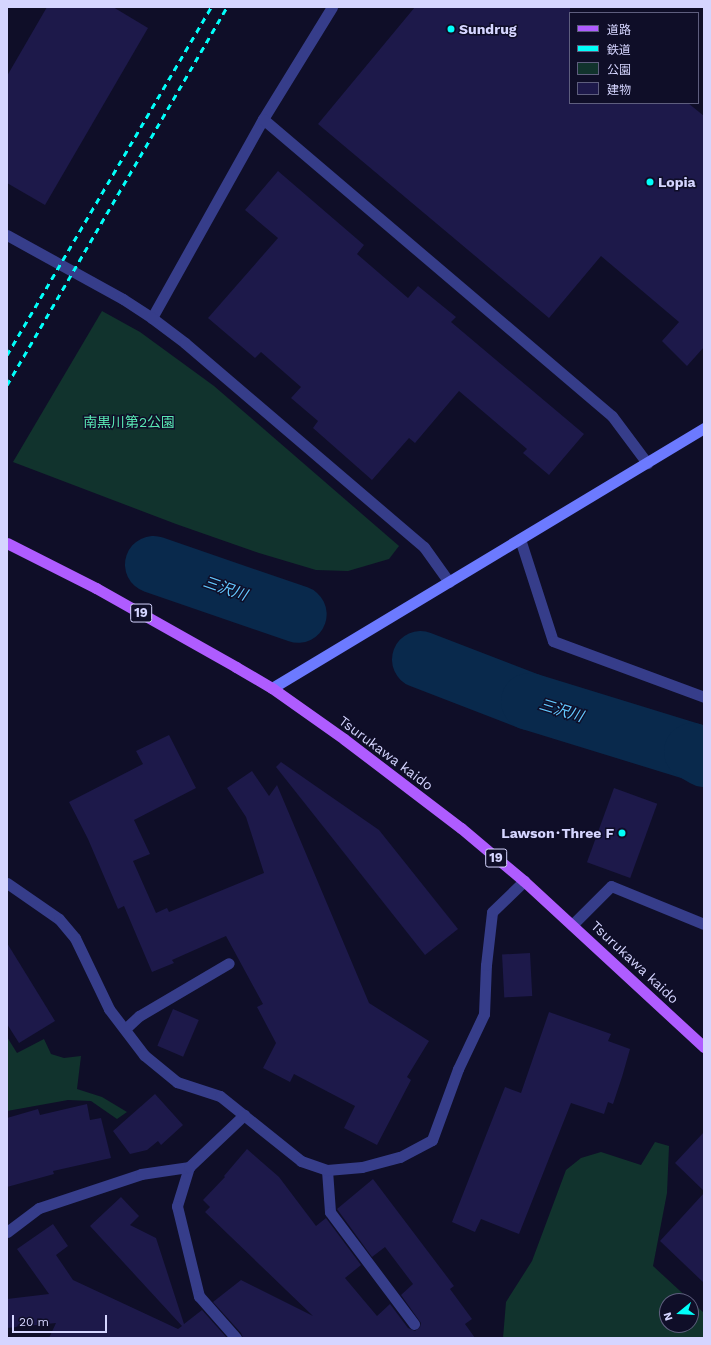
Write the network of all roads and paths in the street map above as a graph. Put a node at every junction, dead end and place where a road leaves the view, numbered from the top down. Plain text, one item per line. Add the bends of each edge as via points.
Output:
1 (332, 7) edge
2 (263, 119) junction
3 (7, 235) edge
4 (152, 318) junction
5 (704, 428) edge
6 (647, 463) junction
7 (520, 539) junction
8 (7, 543) edge
9 (449, 582) junction
10 (272, 688) junction
11 (704, 698) edge
12 (524, 881) junction
13 (7, 883) edge
14 (704, 924) edge
15 (572, 925) junction
16 (229, 964) dead end
17 (125, 1029) junction
18 (704, 1047) edge
19 (244, 1115) junction
20 (189, 1166) junction
21 (327, 1170) junction
22 (7, 1232) edge
23 (414, 1324) dead end
24 (236, 1338) edge

1 - 2 street
2 - 4 street
2 - 6 street via 612,416
3 - 4 street via 123,299
4 - 9 street via 185,343 424,547
5 - 6 main road
6 - 7 main road
7 - 9 main road
7 - 11 street via 553,641
8 - 10 main road, Tsurukawa kaido / 19 via 103,592
9 - 10 main road
10 - 12 main road, Tsurukawa kaido / 19 via 392,774
12 - 15 main road, Tsurukawa kaido / 19
12 - 21 street via 492,912 484,1014 458,1069 432,1140 400,1157 362,1167
13 - 17 street via 58,919 75,938 109,1009
14 - 15 street via 611,886
15 - 18 main road, Tsurukawa kaido / 19
16 - 17 street via 139,1016
17 - 19 street via 144,1055 177,1082 220,1096
19 - 20 street
19 - 21 street via 301,1161
20 - 22 street via 141,1174 39,1208
20 - 24 street via 177,1206 199,1296
21 - 23 street via 330,1212

